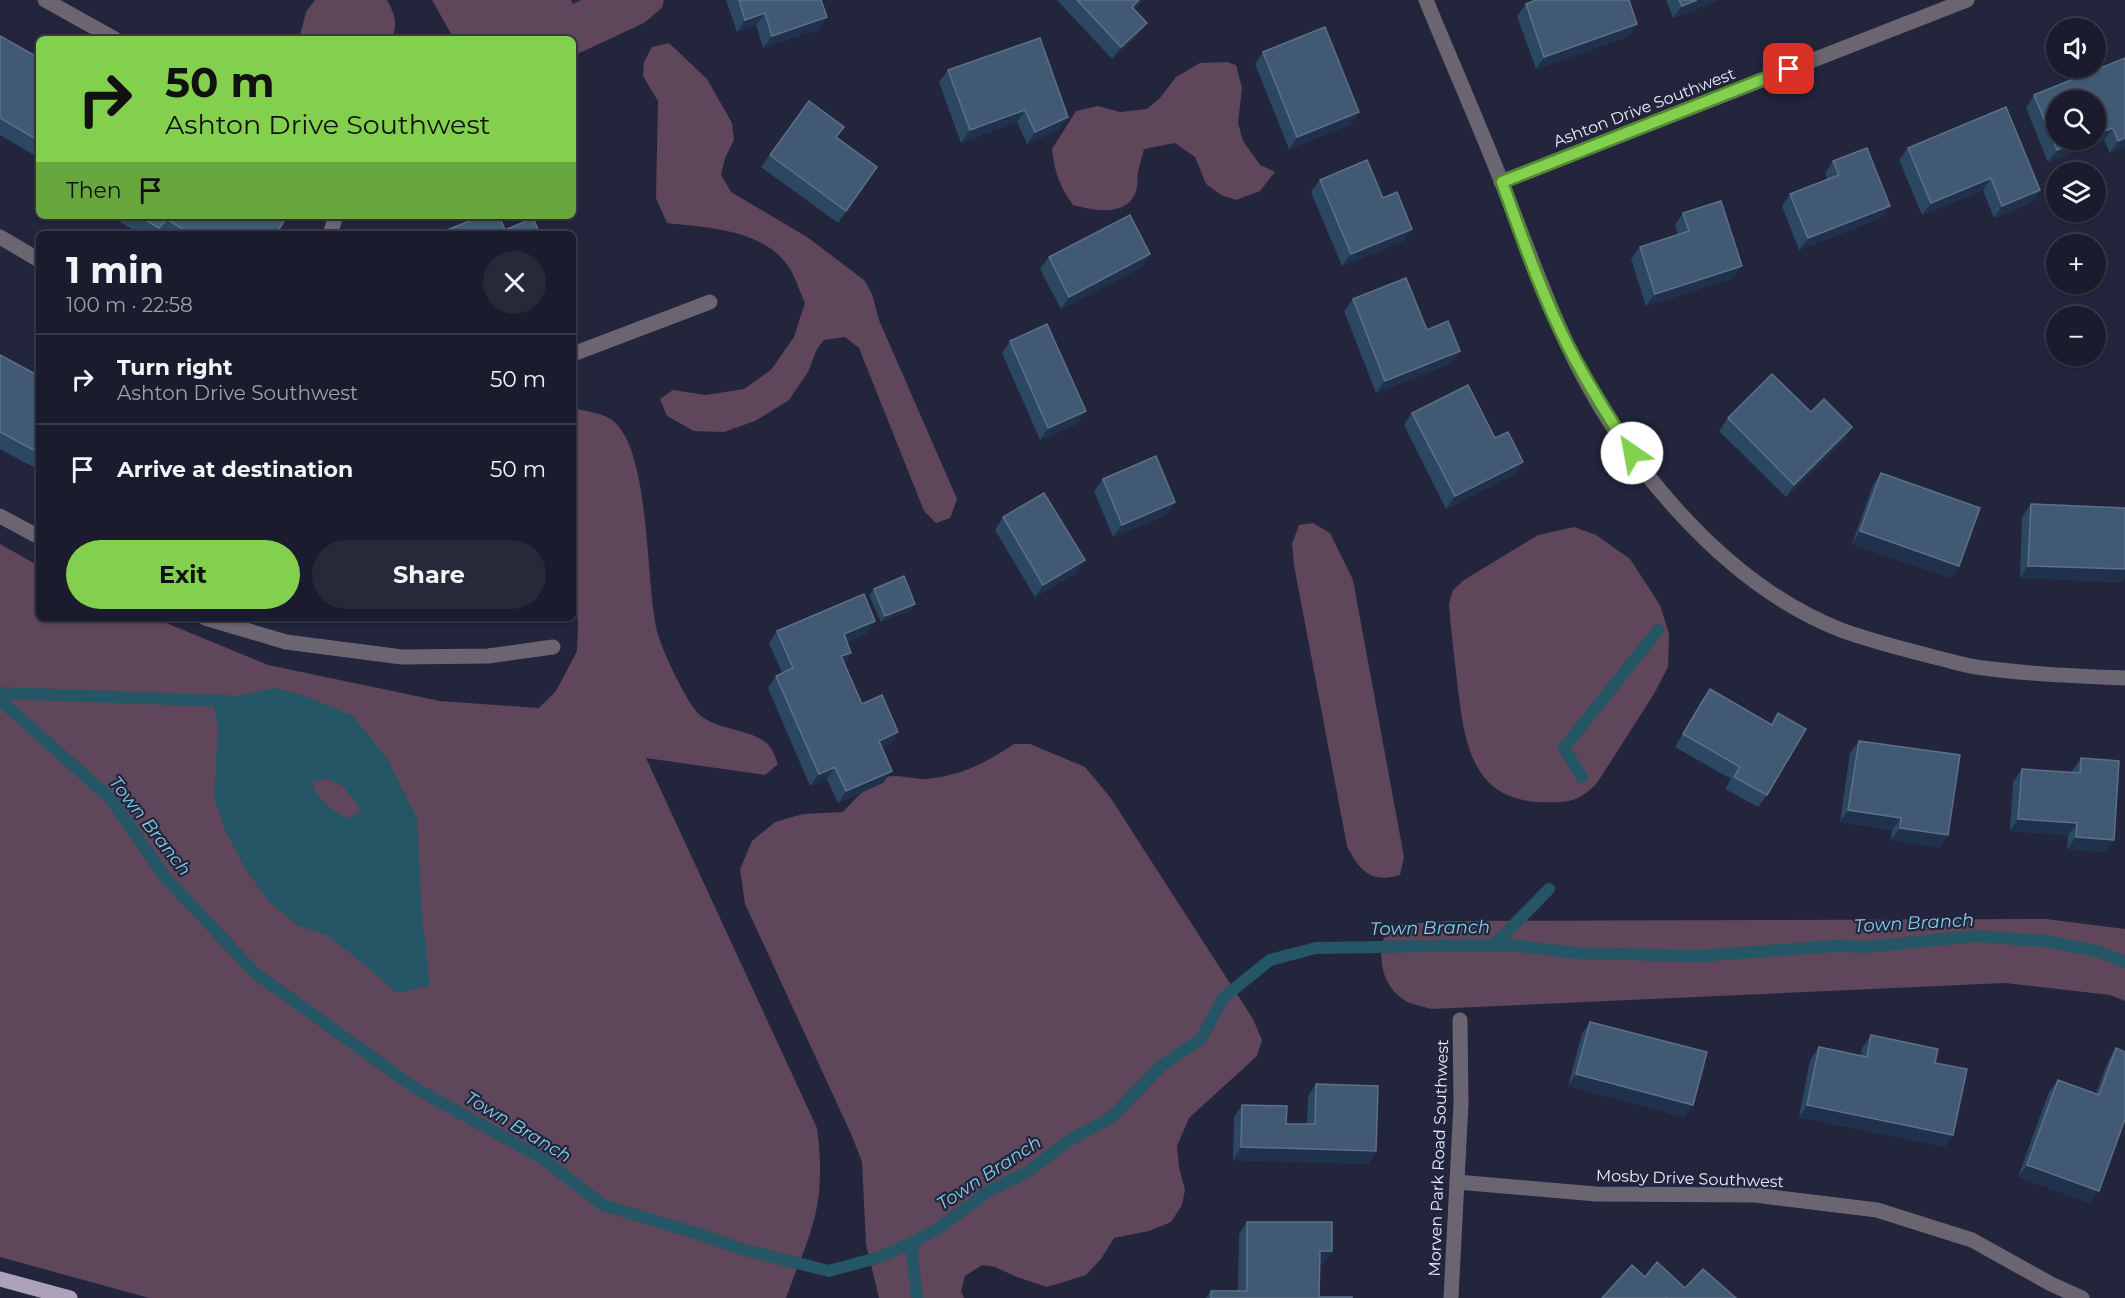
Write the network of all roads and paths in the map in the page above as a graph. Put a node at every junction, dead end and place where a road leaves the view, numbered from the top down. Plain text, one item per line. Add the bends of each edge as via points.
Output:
1 (45, 0) edge
2 (1426, 0) edge
3 (1966, 0) edge
4 (110, 36) edge
5 (1502, 182) junction
6 (0, 237) edge
7 (36, 258) edge
8 (710, 302) dead end
9 (576, 353) edge
10 (0, 516) edge
11 (36, 535) edge
12 (215, 621) edge
13 (554, 647) dead end
14 (2125, 678) edge
15 (1460, 1020) dead end
16 (1457, 1182) junction
17 (0, 1279) edge
18 (70, 1298) edge
19 (1451, 1298) edge
20 (2082, 1298) edge

1 - 4 street
2 - 5 street
3 - 5 street, Ashton Drive Southwest
5 - 14 street via 1535,271 1567,344 1597,399 1665,496 1719,553 1756,583 1840,629 1900,649 1974,667 2056,676
6 - 7 street
8 - 9 street
10 - 11 street
12 - 13 street via 286,642 402,657 488,656
15 - 16 street, Morven Park Road Southwest
16 - 19 street, Morven Park Road Southwest
16 - 20 street, Mosby Drive Southwest via 1596,1194 1755,1196 1877,1210 1972,1240
17 - 18 main road

